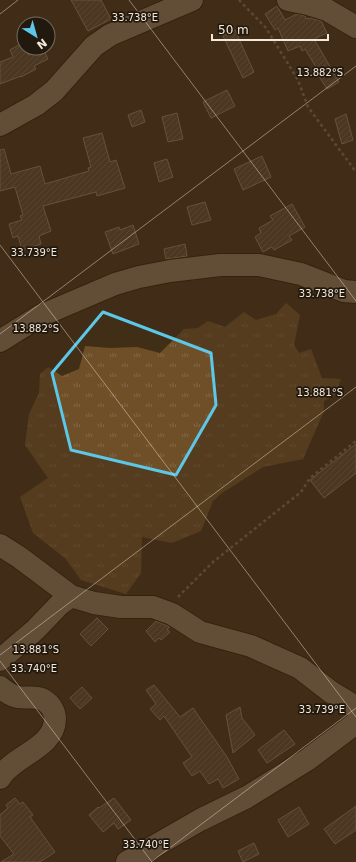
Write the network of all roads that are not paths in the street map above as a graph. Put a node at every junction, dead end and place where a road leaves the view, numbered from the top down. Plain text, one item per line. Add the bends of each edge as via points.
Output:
1 (192, 0) edge
2 (288, 0) edge
3 (356, 26) edge
4 (0, 125) edge
5 (356, 292) edge
6 (0, 341) edge
7 (0, 545) edge
8 (71, 596) junction
9 (0, 660) edge
10 (0, 687) edge
11 (356, 707) edge
12 (356, 723) edge
13 (0, 778) edge
14 (127, 862) edge

1 - 4 street via 110,35 94,46 54,91 36,105
2 - 3 street via 327,10
5 - 6 street via 344,291 300,274 259,265 220,265 170,271 115,284 40,316
7 - 8 street
8 - 9 street
8 - 11 street via 121,607 153,607 172,614 200,632 251,646 300,668
10 - 13 street via 18,697 35,697 45,701 55,714 55,722 48,737
12 - 14 street via 307,760 247,797 200,820

